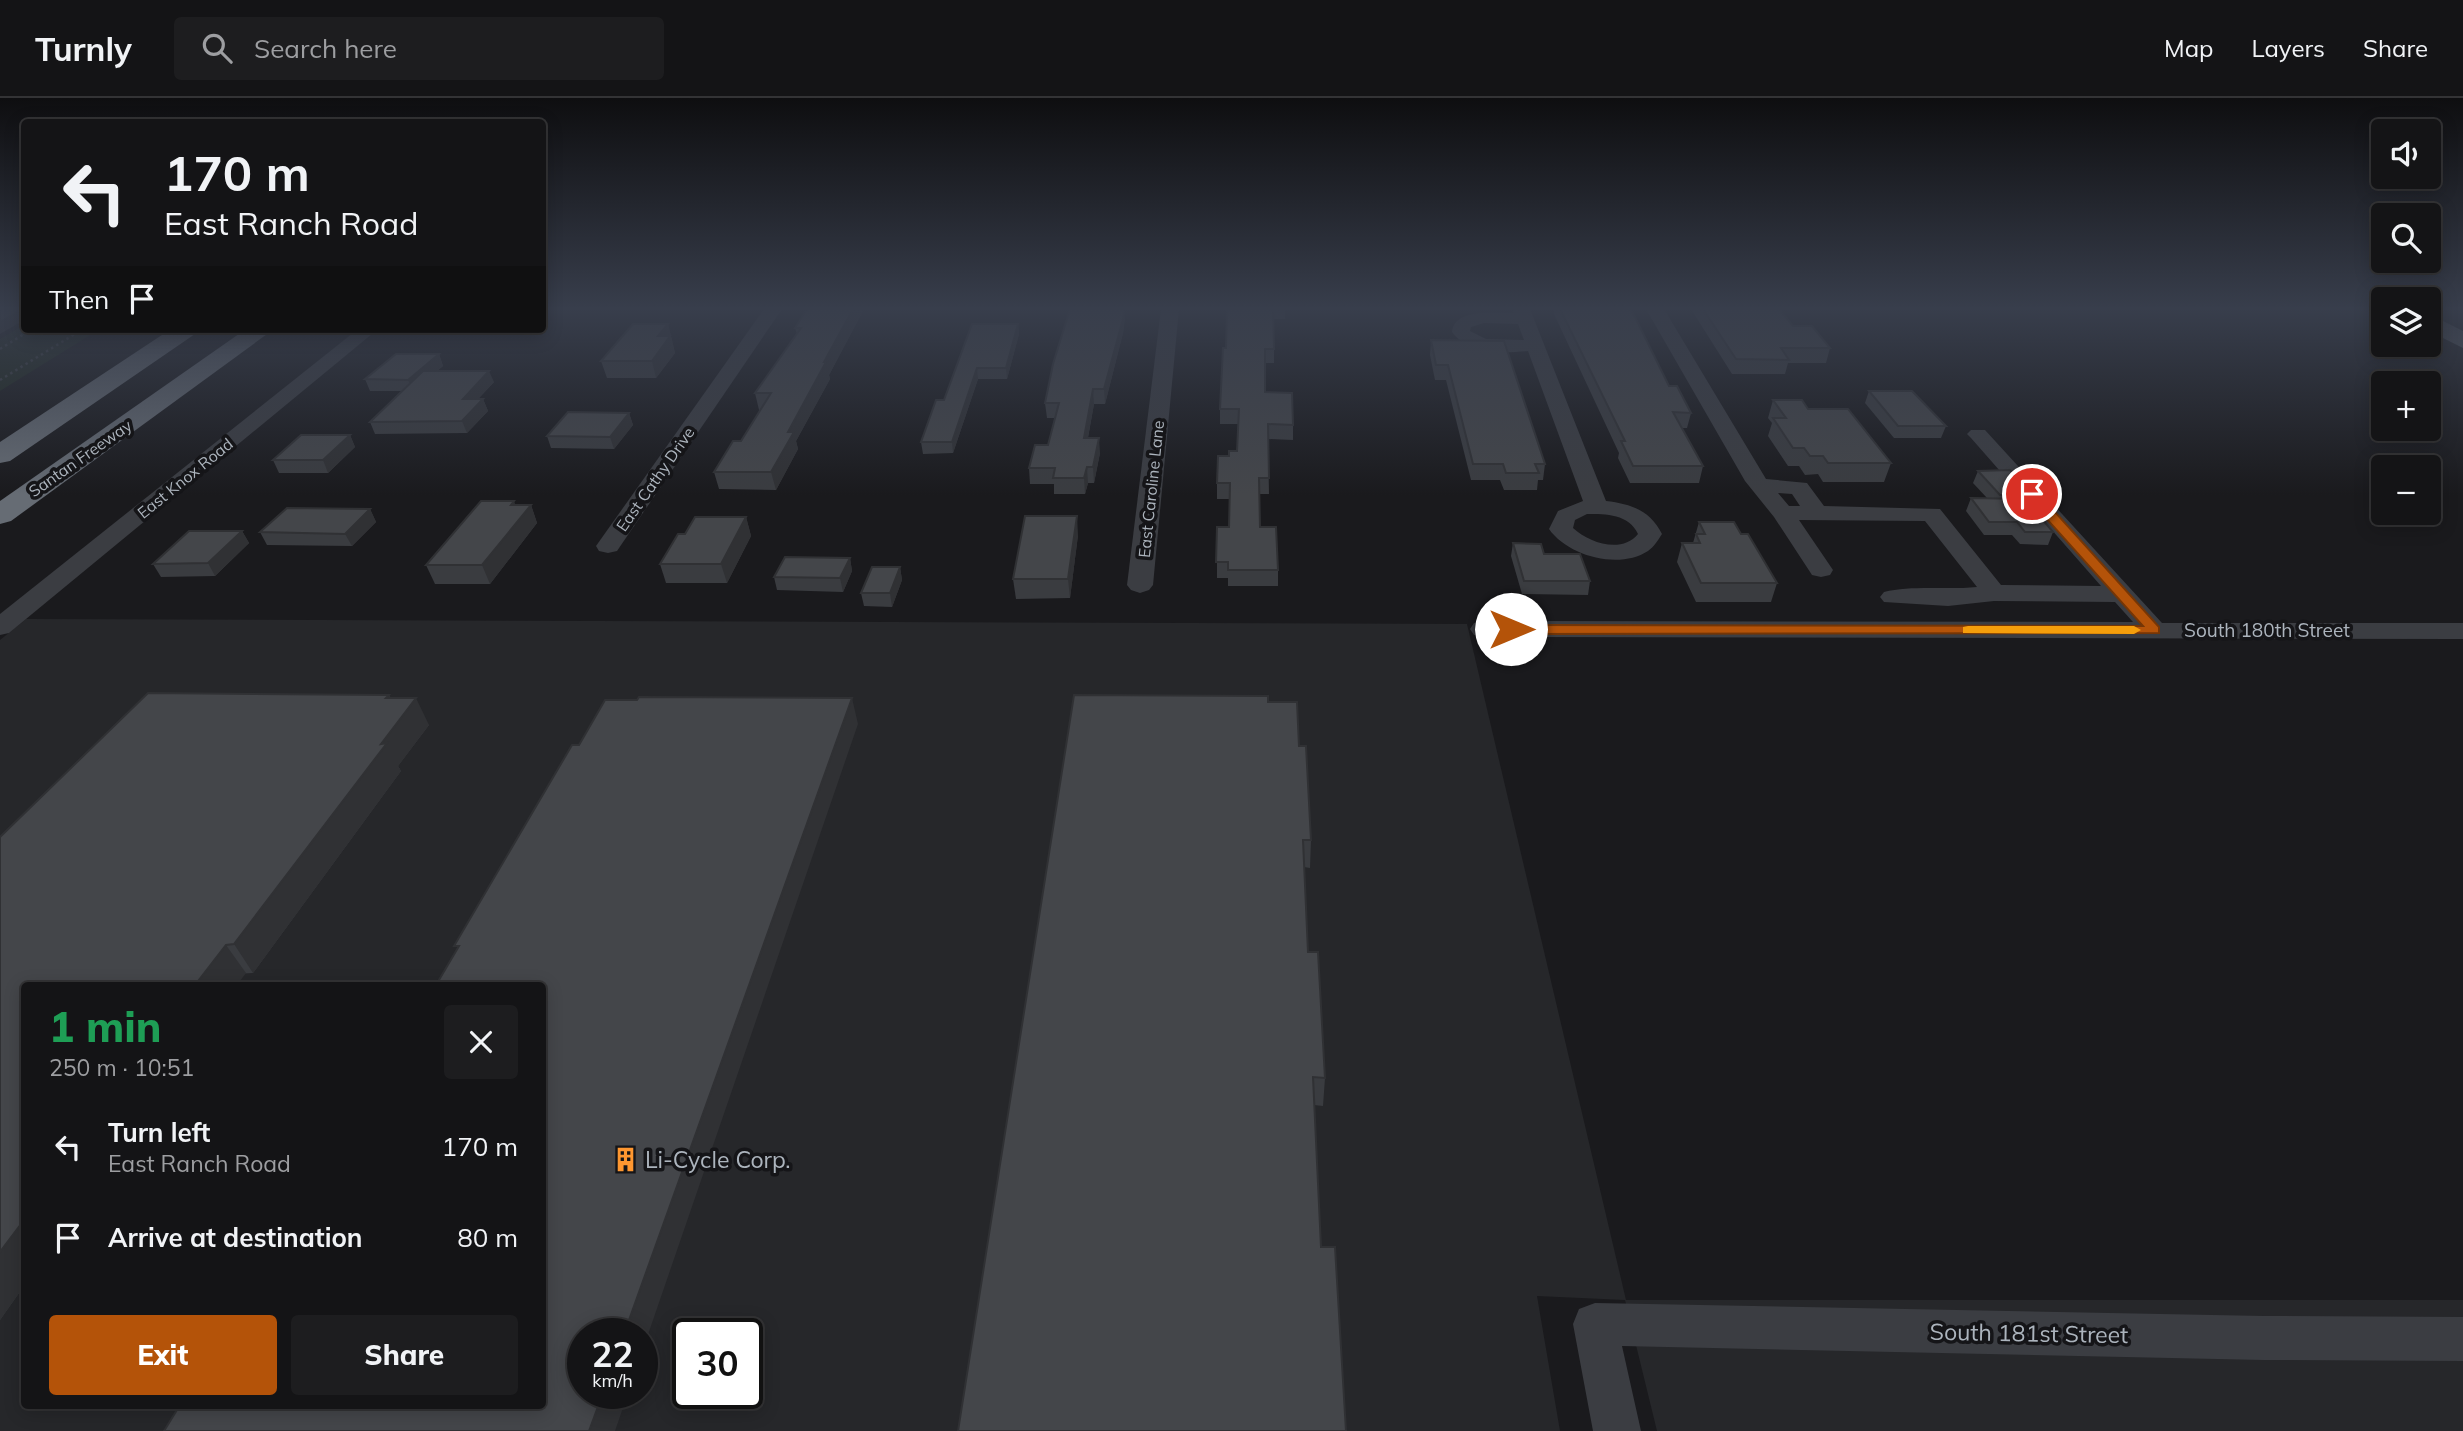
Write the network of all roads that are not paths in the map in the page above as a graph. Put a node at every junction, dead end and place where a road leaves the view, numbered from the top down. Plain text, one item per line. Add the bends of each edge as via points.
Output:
1 (124, 371) edge
2 (203, 371) edge
3 (317, 371) edge
4 (730, 371) edge
5 (1163, 371) edge
6 (1545, 371) edge
7 (1692, 371) edge
8 (1978, 434) dead end
9 (0, 455) edge
10 (1758, 483) junction
11 (1597, 507) dead end
12 (1783, 513) junction
13 (1817, 513) junction
14 (0, 515) edge
15 (608, 546) dead end
16 (1821, 570) dead end
17 (1140, 585) dead end
18 (1994, 593) junction
19 (2121, 594) junction
20 (1893, 597) dead end
21 (0, 626) edge
22 (1483, 629) dead end
23 (2154, 630) junction
24 (2463, 631) edge
25 (2463, 1339) edge
26 (1617, 1431) edge

1 - 9 highway
2 - 14 highway, Santan Freeway
3 - 21 street, East Knox Road
4 - 15 street, East Cathy Drive
5 - 17 street, East Caroline Lane
6 - 11 street
7 - 10 street
8 - 19 street
10 - 12 street
10 - 13 street via 1799,488
12 - 13 street
12 - 16 street
13 - 18 street via 1932,514
18 - 19 street
18 - 20 street
19 - 23 street
22 - 23 street, South 180th Street
23 - 24 street, South 180th Street
25 - 26 street, South 181st Street via 1595,1324

